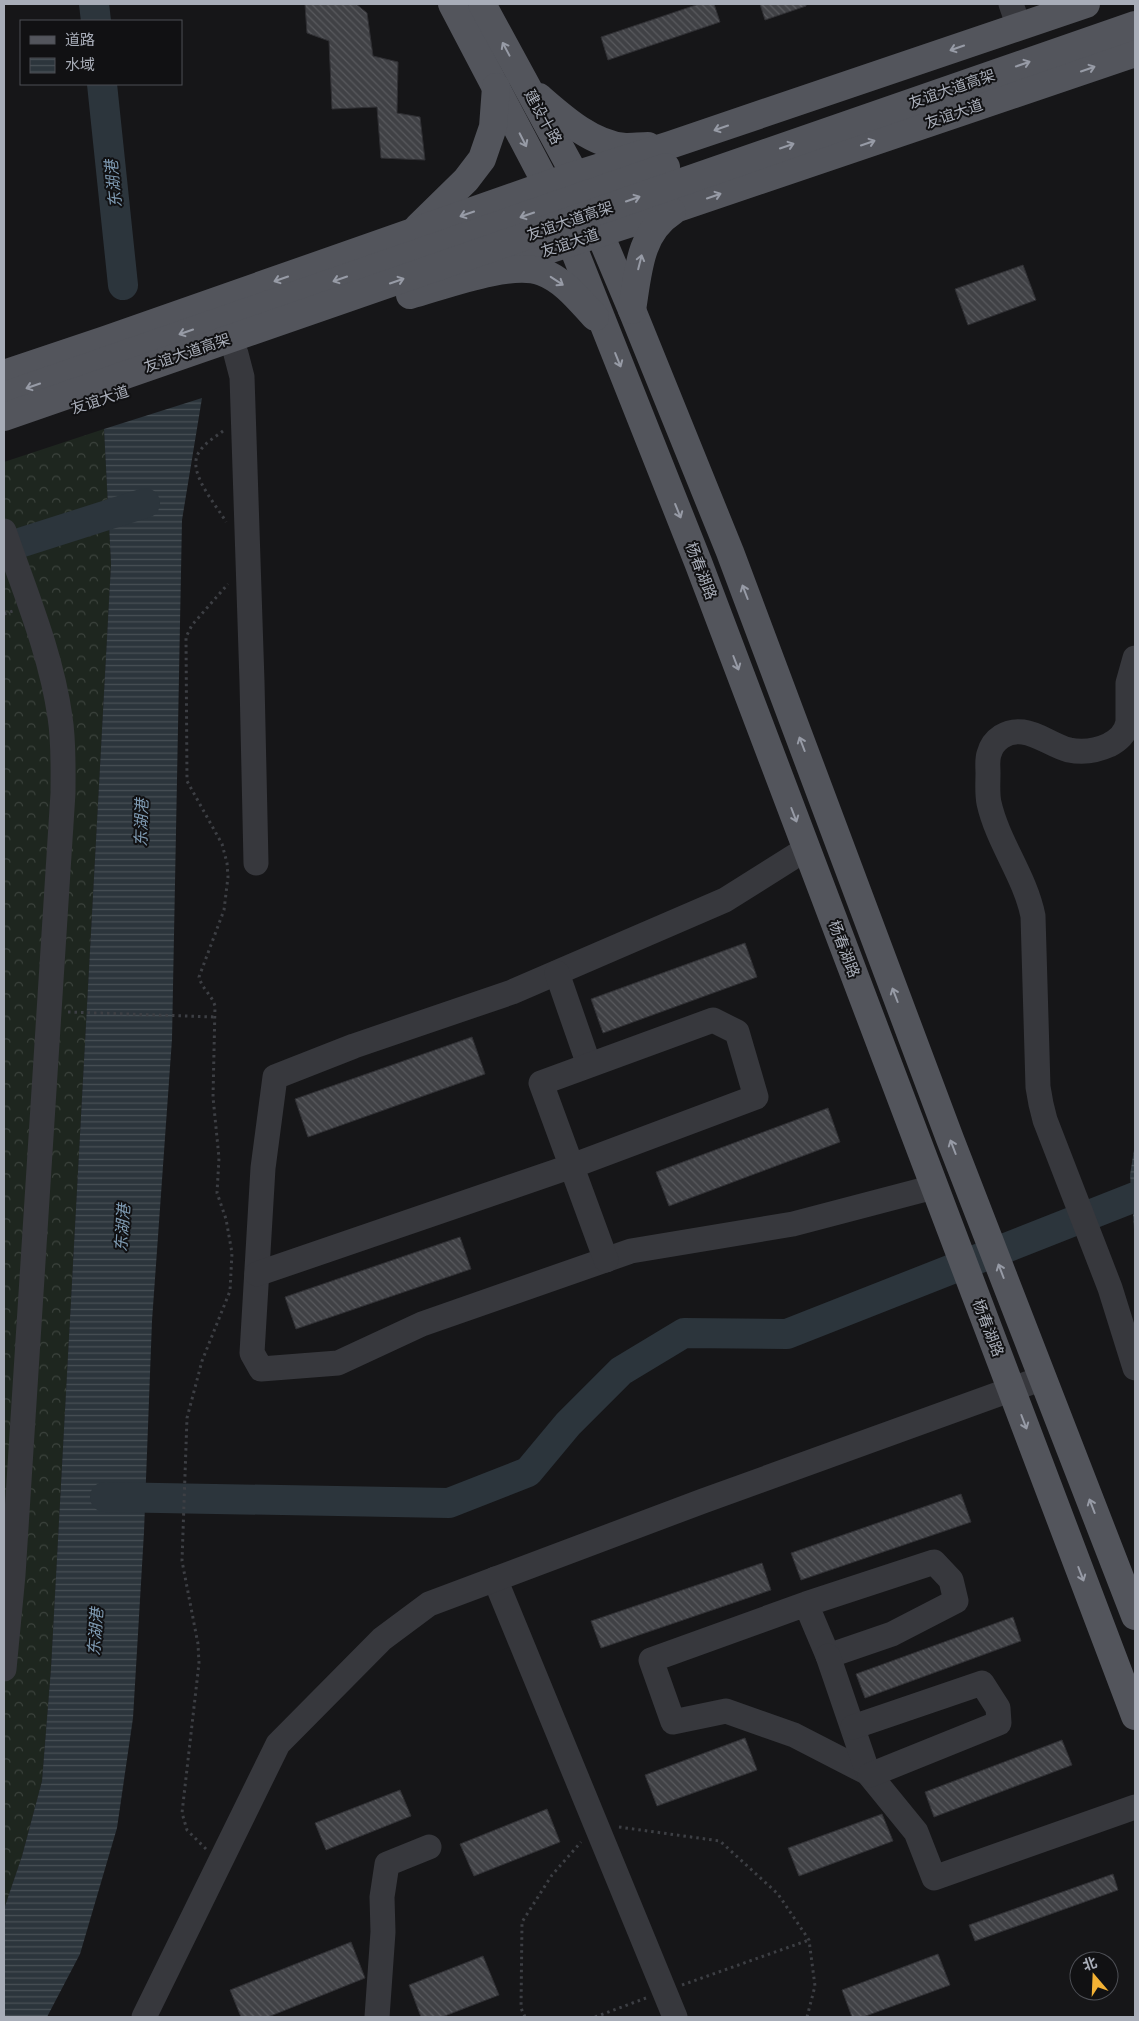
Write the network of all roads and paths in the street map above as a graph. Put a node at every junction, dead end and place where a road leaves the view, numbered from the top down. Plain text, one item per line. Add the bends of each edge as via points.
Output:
1 (452, 4) edge
2 (482, 4) edge
3 (1086, 4) edge
4 (1135, 5) edge
5 (1015, 15) edge
6 (1135, 25) edge
7 (1135, 53) edge
8 (525, 85) junction
9 (496, 86) junction
10 (670, 145) junction
11 (575, 175) junction
12 (546, 185) junction
13 (678, 208) junction
14 (412, 233) junction
15 (600, 233) junction
16 (571, 242) junction
17 (410, 295) junction
18 (632, 310) junction
19 (605, 329) junction
20 (236, 354) junction
21 (4, 374) edge
22 (4, 396) edge
23 (4, 417) edge
24 (227, 428) dead end
25 (4, 431) edge
26 (228, 526) dead end
27 (4, 532) edge
28 (232, 577) dead end
29 (1135, 658) edge
30 (806, 849) junction
31 (256, 863) dead end
32 (557, 972) junction
33 (80, 1013) dead end
34 (215, 1017) junction
35 (589, 1065) junction
36 (572, 1166) junction
37 (938, 1197) junction
38 (606, 1260) junction
39 (257, 1274) junction
40 (1135, 1368) edge
41 (1043, 1378) junction
42 (1012, 1391) junction
43 (495, 1579) junction
44 (806, 1604) junction
45 (1135, 1616) edge
46 (828, 1656) junction
47 (4, 1669) edge
48 (1135, 1716) edge
49 (853, 1727) junction
50 (869, 1774) junction
51 (1135, 1806) edge
52 (594, 1823) junction
53 (429, 1846) dead end
54 (220, 1862) junction
55 (809, 1940) junction
56 (664, 1992) junction
57 (144, 2017) edge
58 (377, 2017) edge
59 (525, 2017) edge
60 (595, 2017) edge
61 (675, 2017) edge
62 (807, 2017) edge

1 - 9 main road, 建设十路
8 -> 2 main road, 建设十路
3 - 5 main road
4 -> 22 main road, 友谊大道高架
5 -> 10 main road
23 -> 6 main road, 友谊大道高架
13 -> 7 main road, 友谊大道
8 - 10 main road via 582,131 607,142 624,147
8 - 11 main road, 建设十路
9 -> 12 main road, 建设十路
9 - 14 main road via 494,127 482,159 466,180
10 - 11 main road
11 - 12 main road
11 - 15 main road, 建设十路
12 -> 14 main road
12 - 16 main road, 杨春湖路
13 - 15 main road, 友谊大道
18 -> 13 main road via 639,263 648,237 660,219
14 -> 21 main road
15 - 16 main road, 友谊大道
15 - 18 main road
16 - 17 main road, 友谊大道
16 - 19 main road, 杨春湖路
17 -> 19 main road via 506,269 528,269 542,272 562,283
17 - 20 main road, 友谊大道
41 -> 18 main road via 730,552
19 -> 30 main road, 杨春湖路 via 698,562
20 - 25 main road, 友谊大道
20 - 31 street via 242,377
24 - 26 path via 200,451 195,464 198,478
27 - 47 street via 55,691 61,726 63,785 13,1575
28 - 34 path via 192,625 186,637 187,781 216,832 227,863 224,910 199,977 215,1003
29 - 40 street via 1128,683 1127,729 1112,743 1082,752 1023,732 1010,733 1000,736 988,756 989,803 1033,916 1038,1087 1045,1120 1110,1288
30 - 32 street via 726,900
30 - 37 main road, 杨春湖路
32 - 35 street
32 - 39 street via 512,992 354,1046 275,1077 263,1168
33 - 34 path
34 - 54 path via 213,1097 220,1158 217,1193 226,1219 232,1254 230,1291 202,1361 190,1407 186,1440 182,1540 184,1577 199,1663 182,1812 190,1834
35 - 36 street via 541,1082
35 - 36 street via 713,1020 737,1032 756,1097
36 - 38 street
36 - 39 street
37 - 38 street via 631,1251
37 - 42 main road, 杨春湖路
38 - 39 street via 422,1324 338,1363 261,1369 252,1353
41 - 42 street
45 -> 41 main road
42 - 43 street
42 -> 48 main road, 杨春湖路
43 - 52 street
43 - 54 street via 428,1604 382,1639 278,1744
44 - 46 street
44 - 46 street via 934,1562 950,1580 956,1601 892,1634
44 - 50 street via 651,1660 670,1713 674,1722 726,1711 794,1735
46 - 49 street
49 - 50 street
49 - 50 street via 982,1683 998,1708 999,1723
50 - 51 street via 916,1832 934,1878
52 - 55 path via 720,1841 778,1894
52 - 56 street
52 - 59 path via 552,1875 522,1922 521,2008
53 - 58 street via 387,1864 382,1897
54 - 57 street
55 - 56 path
55 - 62 path via 815,1986
56 - 60 path
56 - 61 street

